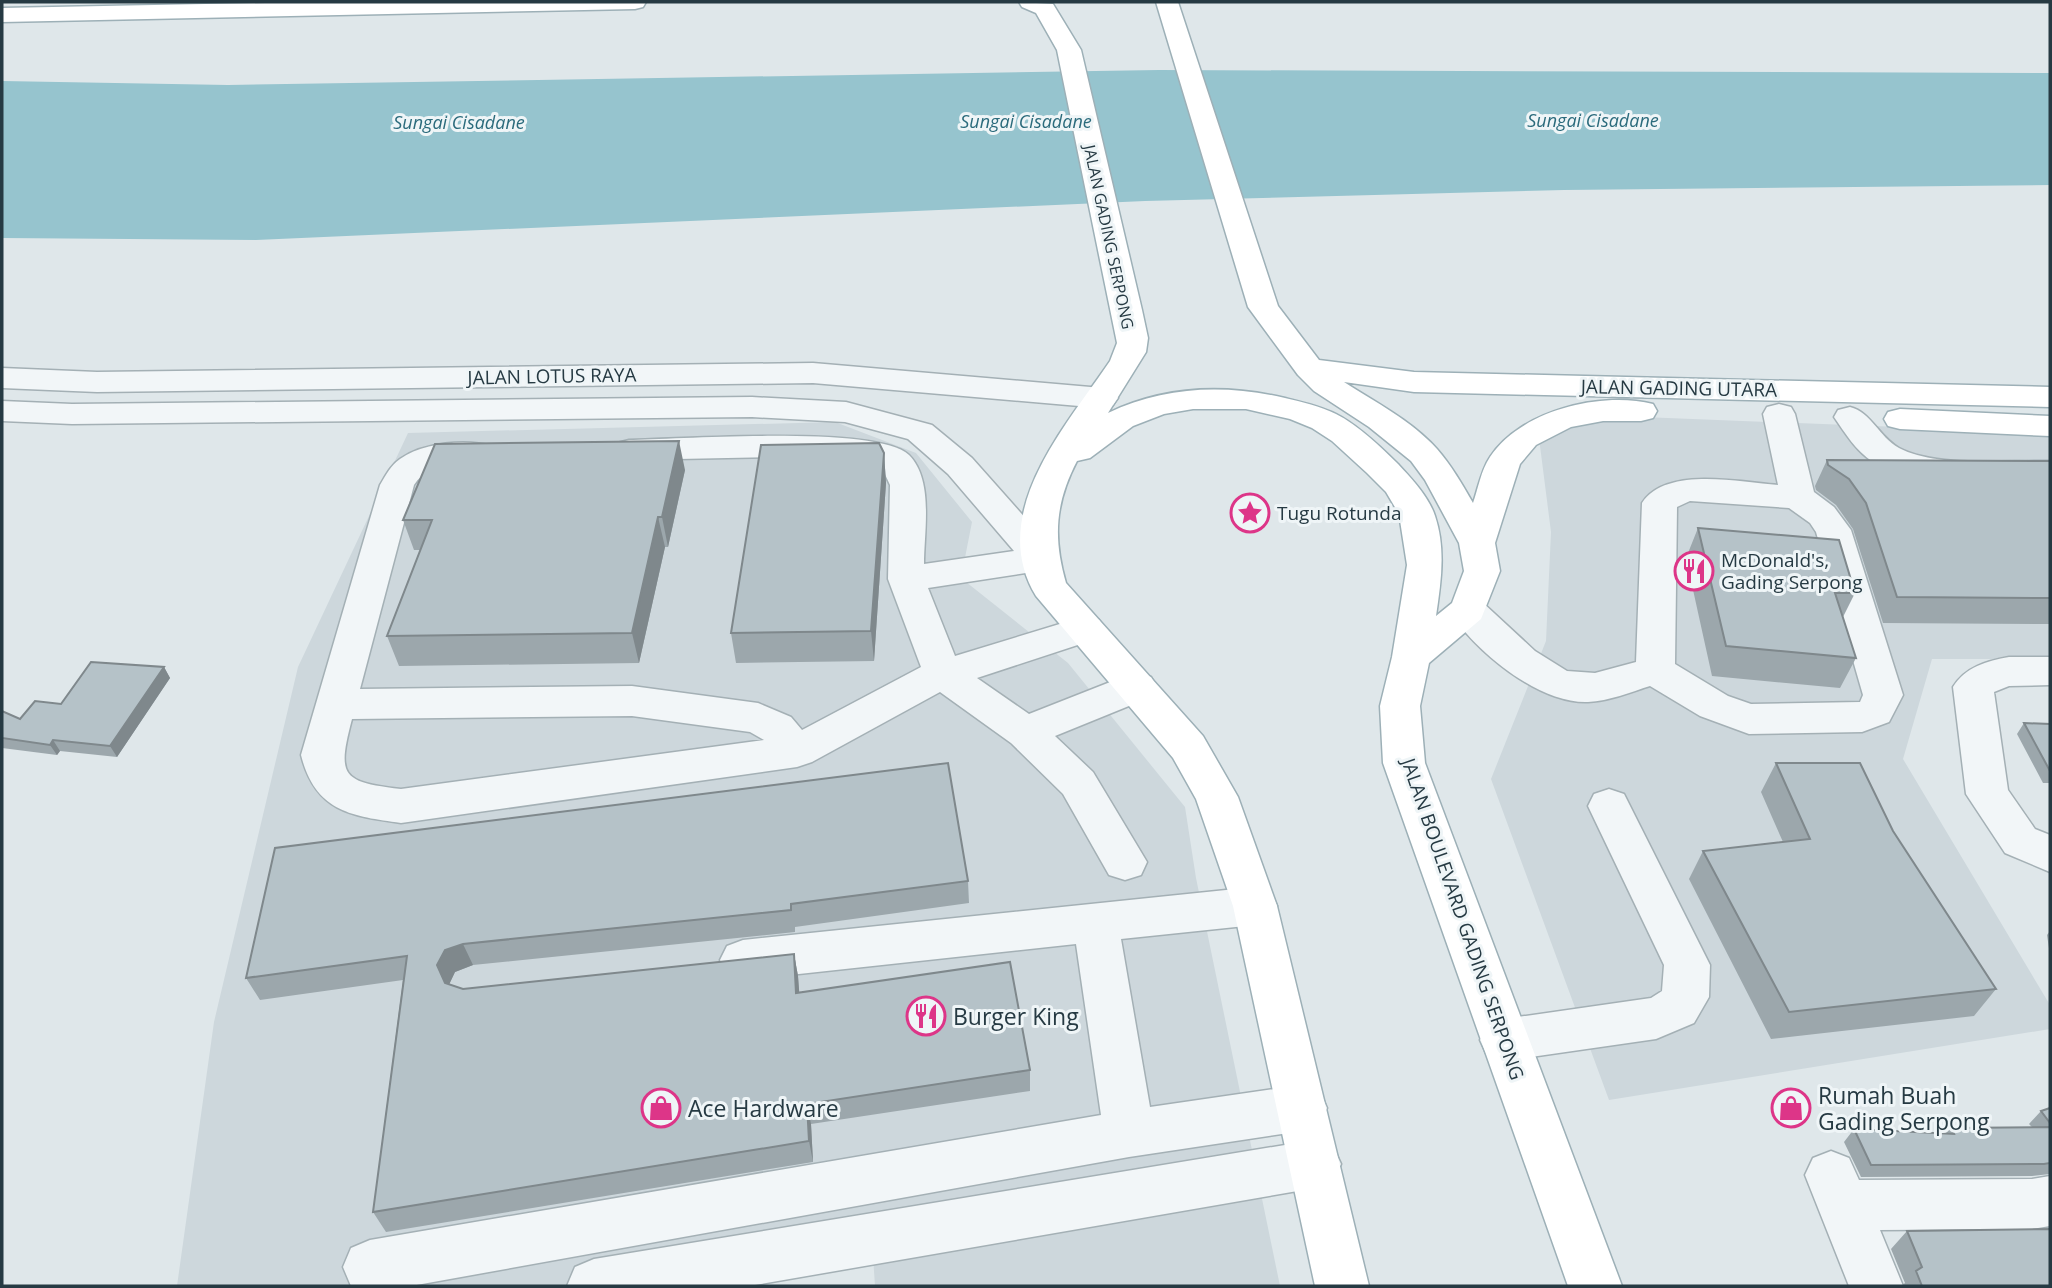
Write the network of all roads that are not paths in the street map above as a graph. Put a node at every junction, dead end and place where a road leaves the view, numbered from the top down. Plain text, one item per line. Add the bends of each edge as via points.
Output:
1 (635, 2) edge
2 (1031, 2) edge
3 (1167, 2) edge
4 (2, 15) edge
5 (1317, 376) junction
6 (2, 378) edge
7 (878, 378) junction
8 (1102, 398) junction
9 (2, 411) edge
10 (846, 412) junction
11 (1779, 414) junction
12 (1850, 417) junction
13 (2050, 420) edge
14 (593, 451) edge
15 (511, 453) edge
16 (1056, 467) junction
17 (2050, 472) edge
18 (1798, 497) junction
19 (1477, 543) junction
20 (1039, 559) junction
21 (906, 579) junction
22 (1468, 610) junction
23 (1086, 629) junction
24 (1412, 657) junction
25 (1655, 670) junction
26 (2033, 671) edge
27 (943, 674) junction
28 (1137, 687) junction
29 (337, 704) junction
30 (1025, 732) junction
31 (797, 751) junction
32 (1609, 806) dead end
33 (2050, 854) edge
34 (1125, 862) dead end
35 (1255, 905) junction
36 (1096, 923) junction
37 (709, 964) edge
38 (1504, 1040) junction
39 (1302, 1108) junction
40 (1129, 1134) junction
41 (1315, 1164) junction
42 (2050, 1201) edge
43 (370, 1267) dead end
44 (594, 1286) edge
45 (1342, 1286) edge
46 (1595, 1286) edge
47 (1876, 1286) edge

1 - 4 main road
2 - 8 main road, JALAN GADING SERPONG via 1045,9 1069,50 1127,310 1132,347
3 - 5 main road via 1263,307
5 - 13 main road, JALAN GADING UTARA
5 - 19 main road via 1423,454
6 - 7 street, JALAN LOTUS RAYA via 97,382 813,373
7 - 8 street, JALAN LOTUS RAYA
7 - 10 street
8 - 16 main road
9 - 10 street, JALAN LOTUS RAYA via 752,407
10 - 20 street, JALAN LOTUS RAYA via 920,432 960,467
11 - 12 main road, JALAN GADING UTARA
11 - 18 street
11 - 19 main road, JALAN GADING UTARA via 1603,411 1561,418 1524,438 1504,461
12 - 13 main road, JALAN GADING UTARA
12 - 17 street via 1872,444 1920,467
14 - 21 street via 824,446 866,450 896,461 907,485
15 - 29 street via 441,455 423,460 401,476
16 - 20 main road via 1038,510
16 - 24 main road, JALAN BOULEVARD GADING SERPONG via 1121,419 1157,405 1193,399 1246,399 1324,421 1379,465 1417,514 1425,565
18 - 25 street via 1690,490 1671,494 1660,503
18 - 25 street via 1833,530 1883,695 1875,712 1862,717 1749,719 1714,706
19 - 22 main road via 1482,570
20 - 21 street
20 - 23 main road via 1049,587
21 - 27 street
22 - 24 main road
22 - 25 street via 1546,680 1565,687 1587,688
23 - 27 street
23 - 28 main road
24 - 38 main road, JALAN BOULEVARD GADING SERPONG via 1400,706 1404,763
26 - 33 street via 1984,677 1973,687 1987,794 2020,841
27 - 30 street
27 - 31 street
28 - 30 street
28 - 35 main road via 1188,747 1217,797
29 - 31 street via 632,701 758,718 776,728
29 - 31 street via 322,755 330,782 366,802 401,806
30 - 34 street via 1078,783
32 - 38 street via 1687,965 1685,997 1677,1008 1656,1018
35 - 36 street
35 - 39 main road
36 - 37 street
36 - 40 street
38 - 46 main road, JALAN BOULEVARD GADING SERPONG
39 - 40 street
39 - 41 main road
40 - 43 street
41 - 44 street
41 - 45 main road
42 - 47 street via 2032,1204 1837,1190

